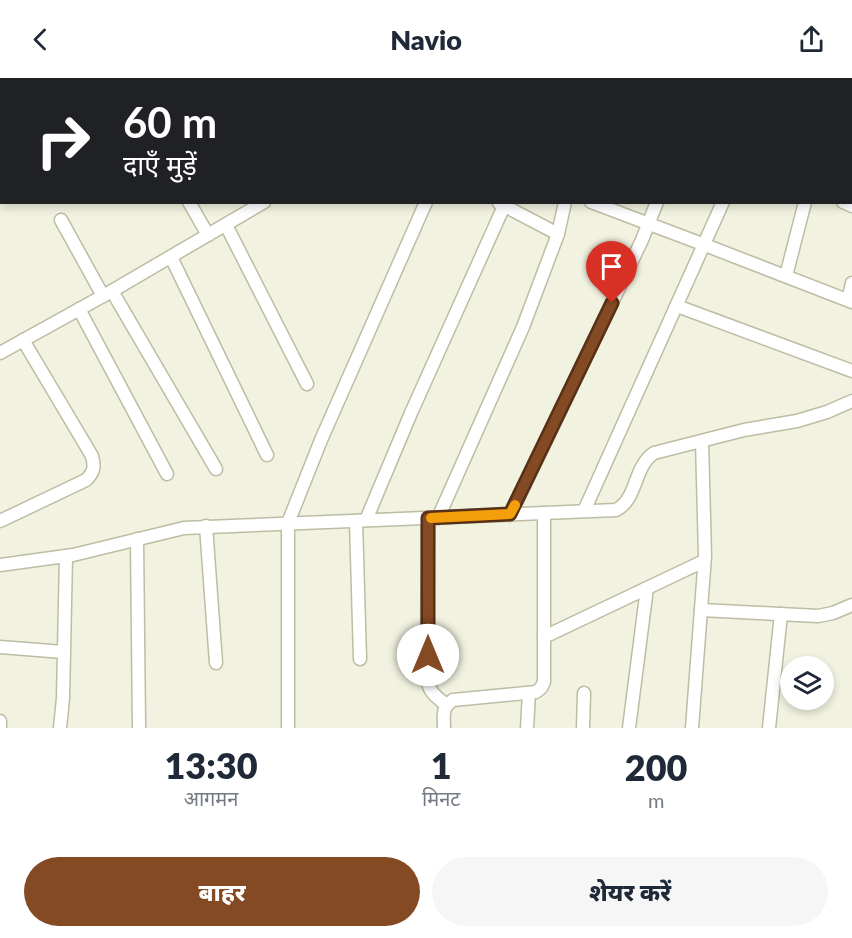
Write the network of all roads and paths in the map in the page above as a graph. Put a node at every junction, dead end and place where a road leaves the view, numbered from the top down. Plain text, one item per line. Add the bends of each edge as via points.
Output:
1 (190, 204) edge
2 (261, 204) edge
3 (425, 204) edge
4 (501, 204) edge
5 (565, 204) edge
6 (596, 204) edge
7 (656, 204) edge
8 (722, 204) edge
9 (804, 204) edge
10 (61, 220) dead end
11 (649, 224) junction
12 (226, 225) junction
13 (558, 234) junction
14 (208, 235) junction
15 (705, 244) junction
16 (171, 257) junction
17 (786, 276) junction
18 (852, 283) edge
19 (107, 293) junction
20 (850, 301) edge
21 (677, 306) junction
22 (79, 309) junction
23 (23, 340) junction
24 (0, 353) edge
25 (852, 371) edge
26 (307, 384) dead end
27 (852, 401) edge
28 (702, 441) junction
29 (267, 455) dead end
30 (216, 469) dead end
31 (167, 474) dead end
32 (584, 511) junction
33 (544, 513) junction
34 (510, 514) junction
35 (433, 518) junction
36 (361, 520) junction
37 (0, 521) edge
38 (288, 523) junction
39 (206, 526) junction
40 (137, 539) junction
41 (66, 556) junction
42 (704, 561) junction
43 (0, 565) edge
44 (647, 588) junction
45 (852, 604) edge
46 (701, 610) junction
47 (781, 614) junction
48 (544, 637) junction
49 (0, 648) edge
50 (63, 652) junction
51 (360, 659) dead end
52 (216, 663) dead end
53 (529, 693) junction
54 (584, 693) dead end
55 (446, 705) junction
56 (0, 721) edge
57 (0, 728) edge
58 (60, 728) edge
59 (139, 728) edge
60 (288, 728) edge
61 (444, 728) edge
62 (527, 728) edge
63 (584, 728) edge
64 (629, 728) edge
65 (692, 728) edge
66 (769, 728) edge

1 - 14 street
2 - 12 street
3 - 38 street
4 - 13 street
4 - 36 street
5 - 13 street
6 - 11 street
7 - 11 street
8 - 15 street
9 - 17 street
10 - 19 street
11 - 15 street
11 - 34 street
12 - 14 street
12 - 26 street
13 - 35 street via 523,327
14 - 16 street
15 - 17 street
15 - 21 street
16 - 19 street
16 - 29 street
17 - 20 street
18 - 20 street
19 - 22 street
19 - 30 street
21 - 25 street
21 - 32 street
22 - 23 street
22 - 31 street
23 - 24 street
23 - 37 street via 92,456 93,473 86,480
27 - 28 street via 797,421
28 - 32 street via 647,458 622,507
28 - 42 street
32 - 33 street
33 - 34 street
33 - 48 street
34 - 35 street
35 - 36 street
35 - 55 street via 428,678 431,692
36 - 38 street
36 - 51 street
38 - 39 street
38 - 60 street
39 - 40 street
39 - 52 street
40 - 41 street
40 - 59 street
41 - 43 street
41 - 50 street
42 - 44 street
42 - 46 street
44 - 48 street
44 - 64 street
45 - 47 street via 818,616
46 - 47 street
46 - 65 street
47 - 66 street
48 - 53 street via 544,682 536,692
49 - 50 street
50 - 58 street
53 - 55 street via 453,700
53 - 62 street
54 - 63 street
55 - 61 street
56 - 57 street

